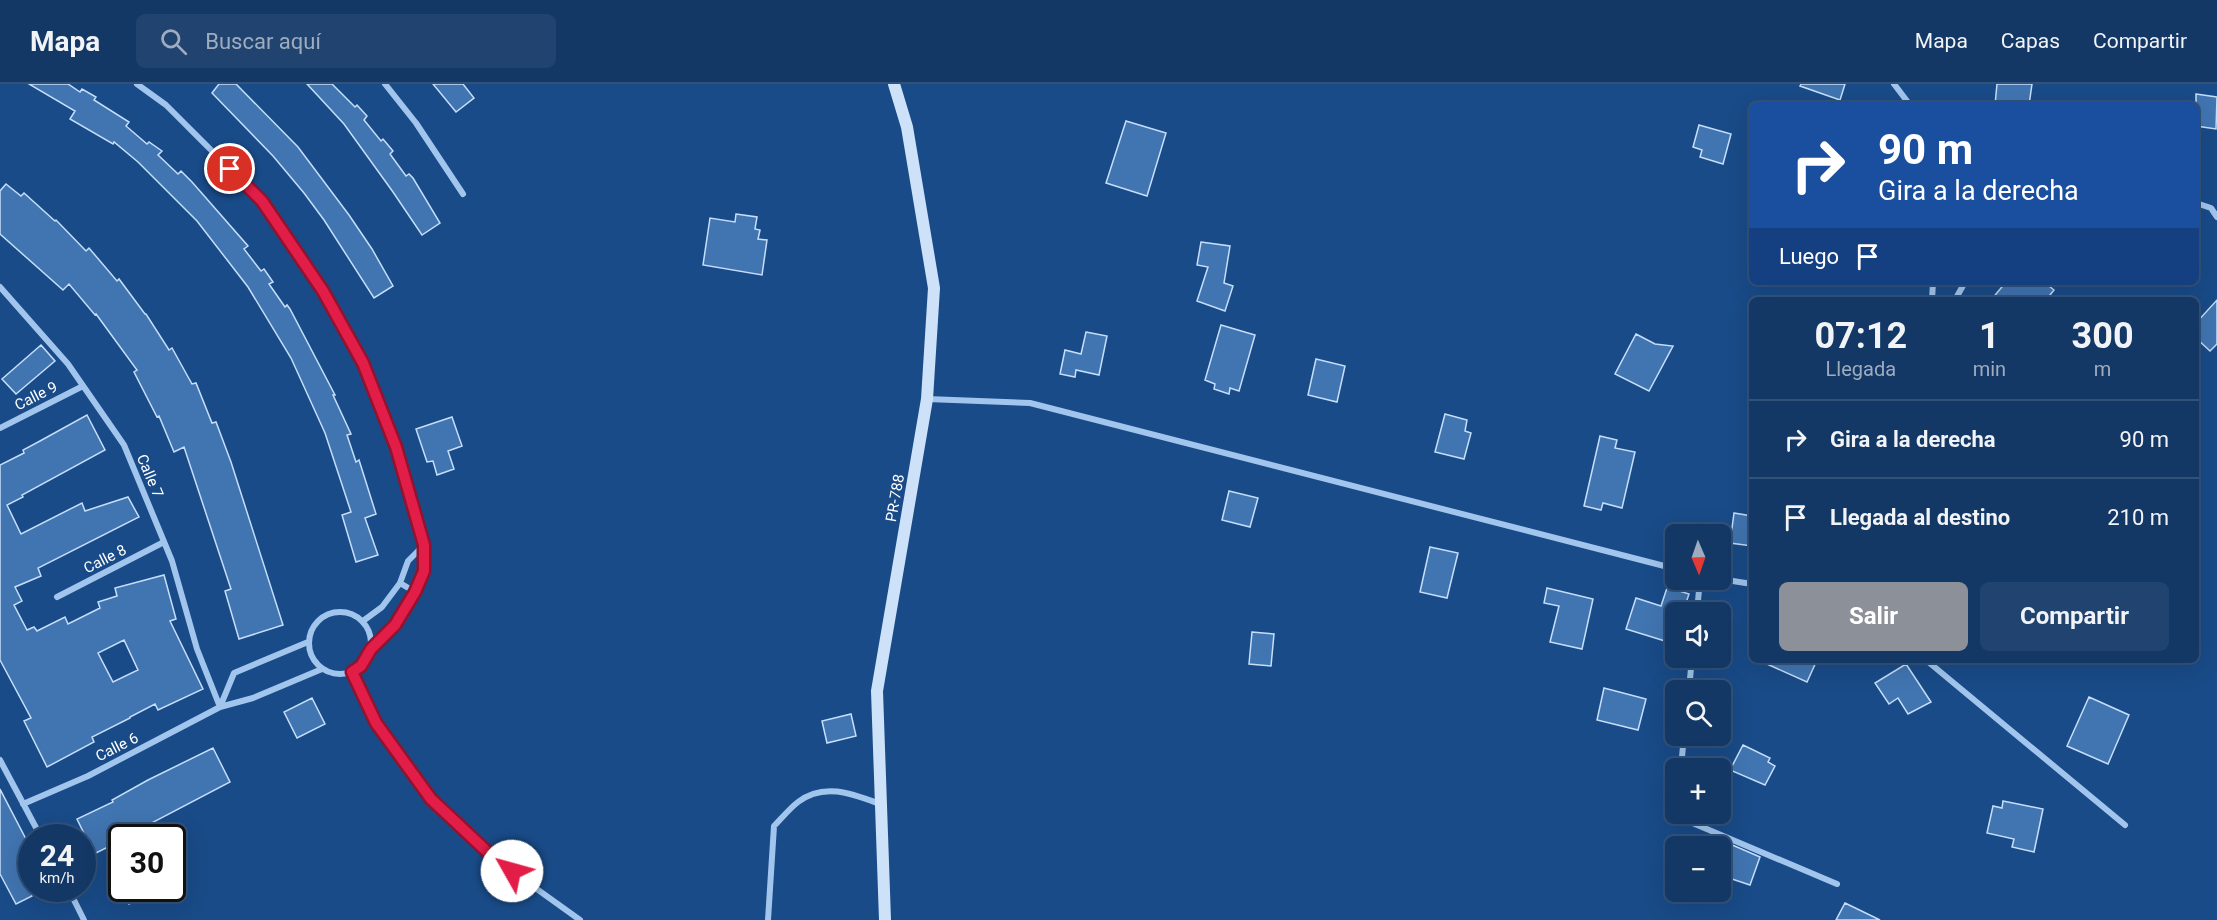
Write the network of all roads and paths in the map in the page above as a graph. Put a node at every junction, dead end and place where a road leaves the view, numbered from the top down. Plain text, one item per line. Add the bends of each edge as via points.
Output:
1 (137, 84) edge
2 (385, 84) edge
3 (894, 84) edge
4 (1894, 84) edge
5 (1908, 102) edge
6 (463, 194) dead end
7 (2199, 204) edge
8 (2217, 217) edge
9 (0, 287) edge
10 (83, 386) junction
11 (927, 399) junction
12 (0, 428) edge
13 (164, 542) junction
14 (424, 545) junction
15 (1665, 566) edge
16 (1731, 581) edge
17 (400, 583) junction
18 (1749, 584) edge
19 (415, 592) junction
20 (57, 597) dead end
21 (363, 621) junction
22 (308, 642) junction
23 (371, 649) junction
24 (1930, 663) edge
25 (322, 669) junction
26 (352, 672) junction
27 (220, 707) junction
28 (0, 759) edge
29 (23, 804) junction
30 (880, 805) junction
31 (34, 824) edge
32 (1695, 824) edge
33 (2125, 825) dead end
34 (1837, 884) dead end
35 (75, 902) edge
36 (84, 920) edge
37 (579, 920) edge
38 (768, 920) edge
39 (885, 920) edge

1 - 14 street via 166,105 262,201 323,291 363,363 396,447
2 - 6 street
3 - 11 street, PR-788 / PR-788 via 907,127 934,288
4 - 5 street
7 - 8 street via 2211,208
9 - 10 street, Calle 7
10 - 12 street, Calle 9
10 - 13 street, Calle 7 via 124,445
11 - 15 street via 1030,403
11 - 30 street, PR-788 / PR-788 via 877,691
13 - 20 street, Calle 8
13 - 27 street, Calle 7 via 197,650
14 - 17 street via 408,561
14 - 19 street via 424,571
16 - 18 street
17 - 19 street
17 - 21 street via 382,607
19 - 23 street via 395,625
21 - 22 street via 354,615 334,612 316,622
21 - 23 street
22 - 25 street via 314,662
22 - 27 street via 234,673
23 - 26 street via 367,659
24 - 33 street
25 - 26 street
25 - 27 street, Calle 6 via 253,698
26 - 37 street via 376,723 431,799 495,859
27 - 29 street, Calle 6 via 88,776
28 - 29 street
29 - 31 street
30 - 38 street via 848,792 820,791 799,801 774,826
30 - 39 street, PR-788 / PR-788
32 - 34 street
35 - 36 street

